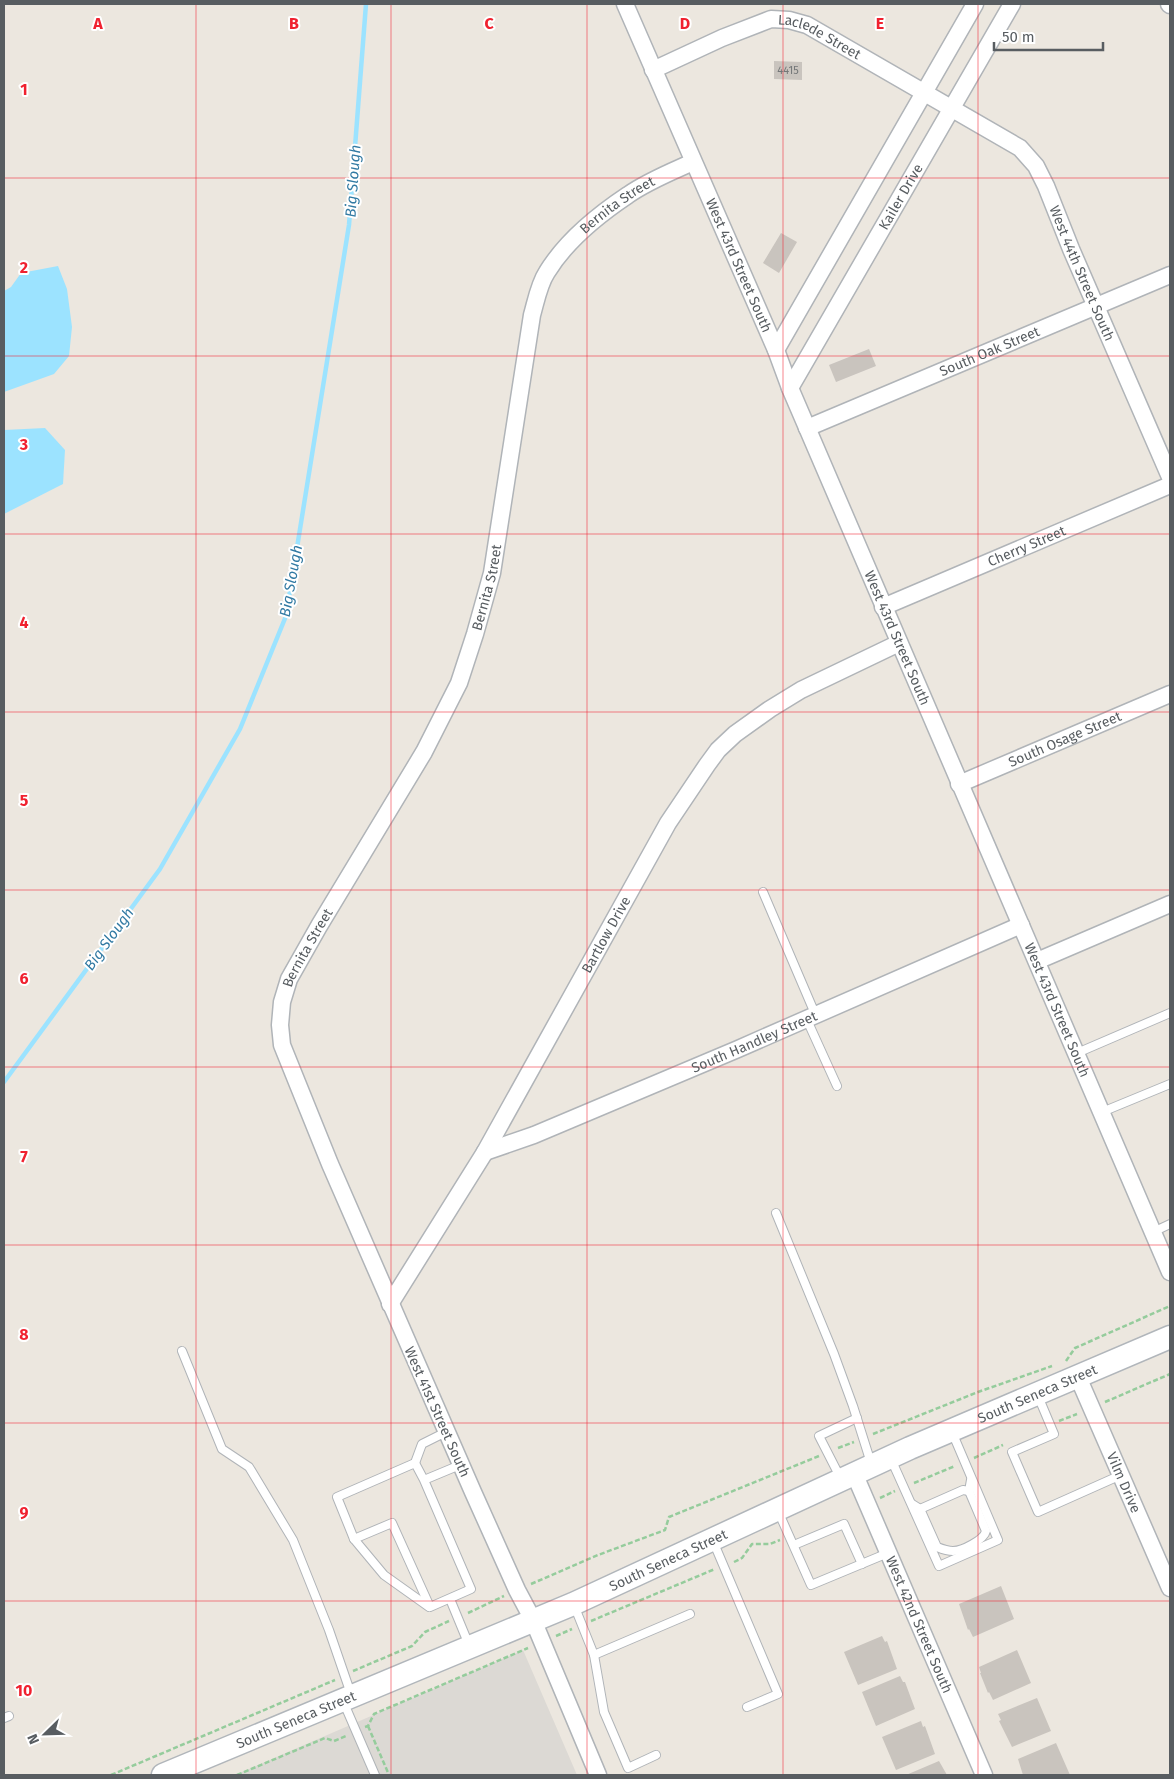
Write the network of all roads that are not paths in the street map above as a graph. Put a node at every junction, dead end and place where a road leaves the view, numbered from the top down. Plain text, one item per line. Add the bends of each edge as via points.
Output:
1 (625, 4) edge
2 (975, 4) edge
3 (1012, 4) edge
4 (653, 70) junction
5 (923, 93) junction
6 (951, 108) junction
7 (693, 162) junction
8 (1170, 276) edge
9 (1096, 307) junction
10 (776, 350) junction
11 (790, 388) junction
12 (807, 428) junction
13 (1170, 477) edge
14 (1170, 485) edge
15 (883, 607) junction
16 (899, 643) junction
17 (1170, 694) edge
18 (959, 784) junction
19 (763, 892) dead end
20 (1170, 904) edge
21 (1022, 925) junction
22 (1037, 961) junction
23 (1170, 1013) edge
24 (811, 1018) junction
25 (282, 1045) joint
26 (1077, 1053) junction
27 (1170, 1084) edge
28 (837, 1086) dead end
29 (1102, 1112) junction
30 (485, 1152) junction
31 (776, 1213) dead end
32 (1170, 1224) edge
33 (1153, 1232) junction
34 (1170, 1272) edge
35 (390, 1304) junction
36 (1170, 1337) edge
37 (182, 1351) dead end
38 (1078, 1377) junction
39 (1037, 1394) junction
40 (857, 1418) junction
41 (951, 1430) junction
42 (446, 1432) junction
43 (415, 1463) junction
44 (460, 1465) junction
45 (864, 1469) junction
46 (1121, 1475) junction
47 (971, 1478) junction
48 (424, 1480) junction
49 (969, 1491) junction
50 (912, 1504) junction
51 (778, 1509) junction
52 (920, 1509) junction
53 (354, 1538) junction
54 (712, 1539) junction
55 (794, 1545) junction
56 (888, 1552) junction
57 (862, 1564) junction
58 (1170, 1588) edge
59 (450, 1598) junction
60 (573, 1604) junction
61 (430, 1607) junction
62 (690, 1614) dead end
63 (533, 1620) junction
64 (470, 1647) junction
65 (594, 1655) junction
66 (346, 1690) junction
67 (748, 1707) dead end
68 (656, 1755) dead end
69 (163, 1775) edge
70 (375, 1775) edge
71 (598, 1775) edge
72 (984, 1775) edge

1 - 4 street, West 43rd Street South
2 - 5 street
3 - 6 street, Kailer Drive
4 - 5 street, Laclede Street via 748,27 771,19 789,20 807,25
4 - 7 street, West 43rd Street South
5 - 6 street, Laclede Street
5 - 10 street
6 - 9 street, West 44th Street South via 1020,148 1036,166
6 - 11 street, Kailer Drive
7 - 10 street, West 43rd Street South
7 - 25 street, Bernita Street via 628,194 567,245 547,272 532,315 492,573 476,634 459,683 424,752 289,979 280,1016
8 - 9 street, South Oak Street
9 - 12 street, South Oak Street
9 - 13 street, West 44th Street South
10 - 11 street, West 43rd Street South
11 - 12 street, West 43rd Street South
12 - 15 street, West 43rd Street South
14 - 15 street, Cherry Street
15 - 16 street, West 43rd Street South
16 - 18 street, West 43rd Street South
16 - 30 street, Bartlow Drive via 801,690 735,734 718,750 668,822
17 - 18 street, South Osage Street
18 - 21 street, West 43rd Street South
19 - 24 lane
20 - 22 street
21 - 22 street, West 43rd Street South
21 - 24 street, South Handley Street
22 - 26 street, West 43rd Street South
23 - 26 lane
24 - 28 lane
24 - 30 street, South Handley Street via 534,1135
25 - 35 street, West 41st Street South
26 - 29 street, West 43rd Street South
27 - 29 lane
29 - 33 street, West 43rd Street South
30 - 35 street, Bartlow Drive
31 - 40 lane
32 - 33 lane
33 - 34 street, West 43rd Street South
35 - 42 street, West 41st Street South
36 - 38 street, South Seneca Street
37 - 66 lane via 222,1448 249,1467 293,1540 329,1630
38 - 39 street, South Seneca Street
38 - 46 street, Vilm Drive
39 - 41 street, South Seneca Street
39 - 46 lane via 1054,1434 1012,1452 1038,1512
40 - 45 lane via 863,1438
40 - 45 lane via 819,1436 827,1453
41 - 45 street, South Seneca Street
41 - 47 lane
42 - 43 lane via 422,1444
42 - 44 street, West 41st Street South
43 - 48 lane
43 - 53 lane via 337,1497
44 - 48 lane
44 - 63 street, West 41st Street South
45 - 50 lane via 904,1488
45 - 51 street, South Seneca Street
45 - 56 street, West 42nd Street South via 867,1503
46 - 58 street, Vilm Drive
47 - 49 lane
47 - 50 lane via 998,1540 939,1566
48 - 59 lane via 471,1589
49 - 52 lane via 963,1490
49 - 52 lane via 986,1531 976,1542 955,1551 937,1547
50 - 52 lane
51 - 54 street, South Seneca Street
51 - 55 lane
53 - 61 lane via 384,1575
53 - 61 lane via 392,1522
54 - 60 street, South Seneca Street
54 - 67 lane via 778,1694
55 - 57 lane via 844,1524
55 - 57 lane via 811,1585
56 - 57 lane
56 - 72 street, West 42nd Street South
59 - 61 lane
59 - 64 lane
60 - 63 street, South Seneca Street
60 - 65 lane
62 - 65 lane
63 - 64 street, South Seneca Street
63 - 71 street, West 41st Street South
64 - 66 street, South Seneca Street
65 - 68 lane via 604,1712 628,1768
66 - 69 street, South Seneca Street
66 - 70 lane via 356,1732

